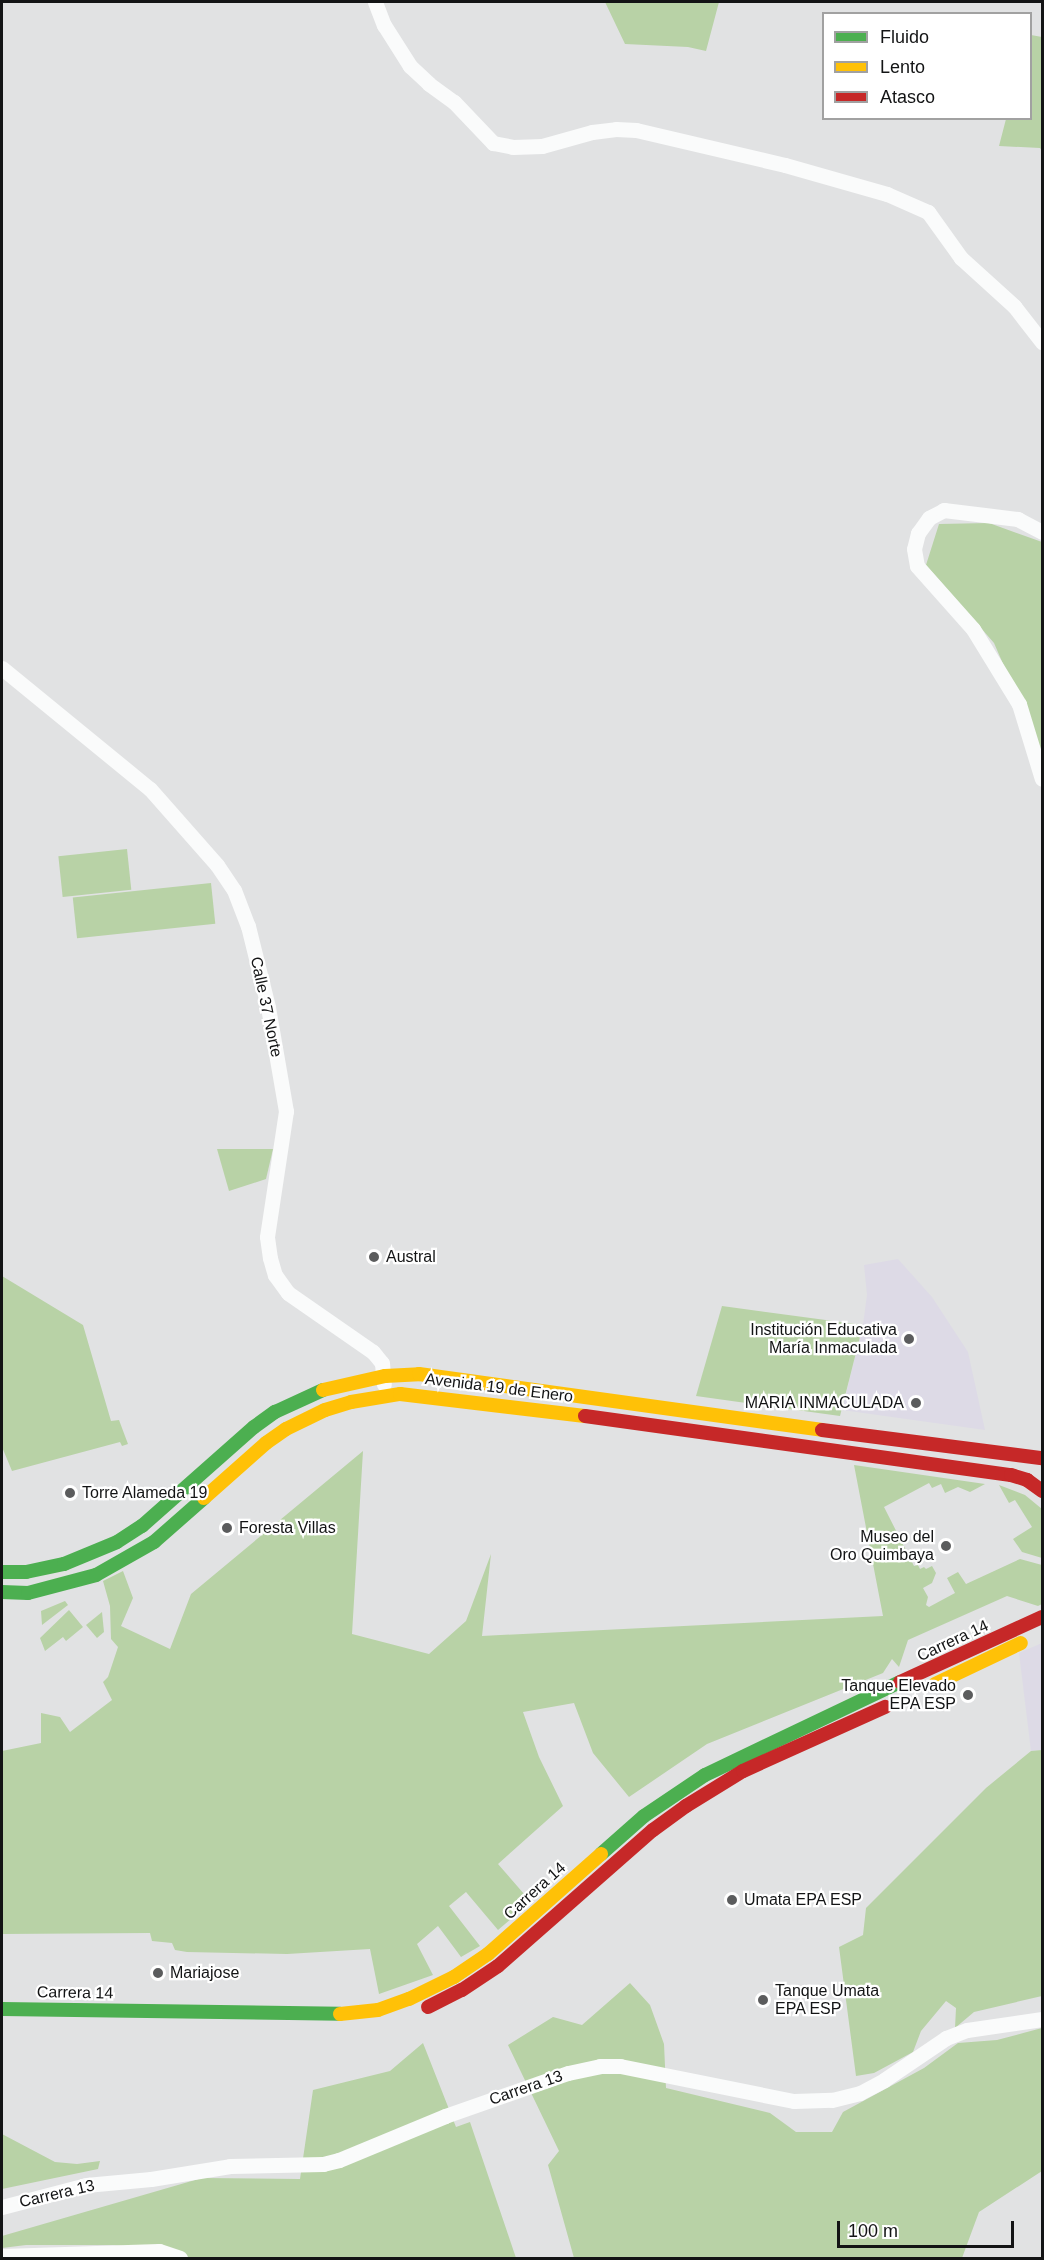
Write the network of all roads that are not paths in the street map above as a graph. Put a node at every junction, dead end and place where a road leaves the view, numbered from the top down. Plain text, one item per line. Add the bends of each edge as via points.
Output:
1 (375, 2) edge
2 (1042, 342) edge
3 (1042, 532) edge
4 (2, 668) edge
5 (1042, 779) edge
6 (385, 1376) junction
7 (384, 1396) junction
8 (1042, 1458) edge
9 (1042, 1491) edge
10 (2, 1572) edge
11 (2, 1592) edge
12 (1042, 1617) edge
13 (1032, 1638) dead end
14 (922, 1689) dead end
15 (901, 1699) dead end
16 (2, 2009) edge
17 (1042, 2019) edge
18 (2, 2023) edge
19 (370, 2025) dead end
20 (279, 2028) dead end
21 (302, 2028) dead end
22 (325, 2028) dead end
23 (2, 2207) edge
24 (2, 2256) edge
25 (180, 2259) edge

1 - 2 street via 384,25 410,66 454,102 493,143 542,146 592,132 636,130 887,194 928,212 961,258 1014,306
3 - 5 street via 1018,519 944,510 929,518 918,533 914,549 917,566 973,629 1019,704
4 - 6 street, Calle 37 Norte via 150,789 234,890 248,926 268,1007 286,1111 267,1237 275,1275 288,1293 373,1352 382,1363
6 - 7 street
6 - 8 main road, Avenida 19 de Enero via 419,1374
6 - 10 main road, Avenida 19 de Enero via 318,1391 275,1412 254,1426 142,1526 117,1542 64,1564 26,1572
7 - 9 main road, Avenida 19 de Enero via 418,1395 1011,1475
7 - 11 main road, Avenida 19 de Enero via 325,1410 286,1429 154,1542 112,1567 69,1584 28,1593
12 - 16 main road, Carrera 14 via 736,1758 705,1776 644,1816 489,1954 409,1999 378,2010 346,2014
13 - 14 main road, Carrera 14
15 - 19 main road, Carrera 14 via 713,1789 653,1830 498,1966 416,2012
17 - 23 street, Carrera 13 via 956,2034 860,2093 832,2100 794,2101 620,2066 600,2066 568,2073 445,2116 323,2164 230,2166 86,2185
18 - 20 main road, Carrera 14
21 - 22 main road
24 - 25 street via 159,2251

